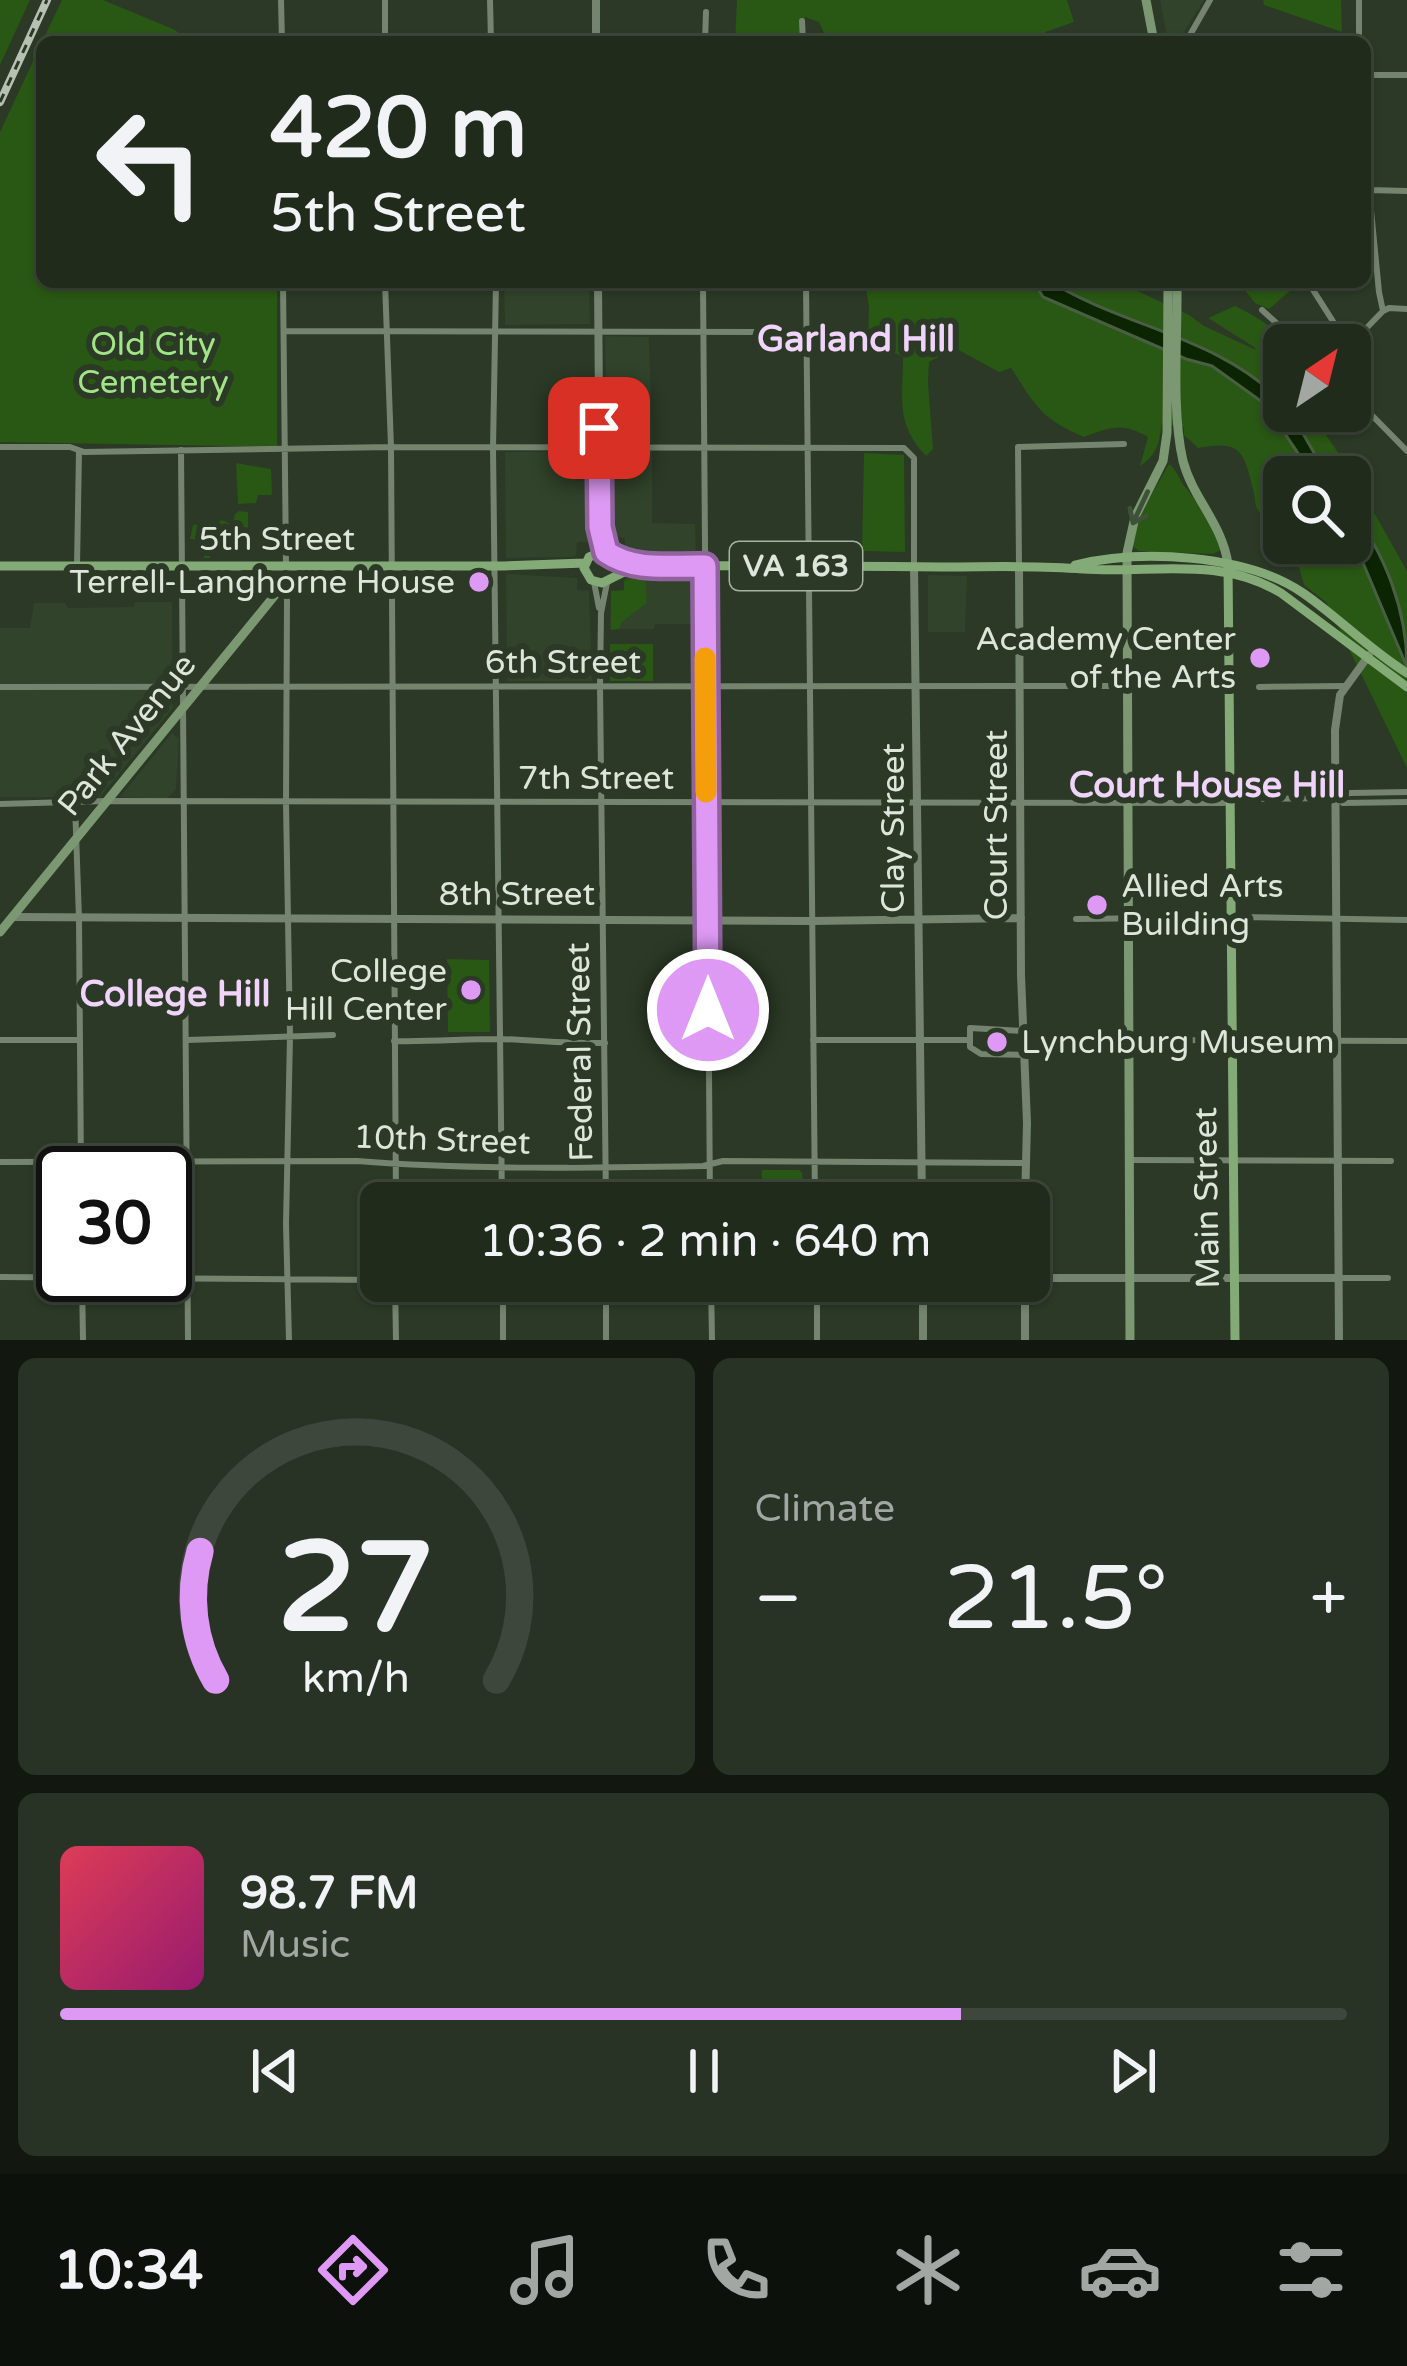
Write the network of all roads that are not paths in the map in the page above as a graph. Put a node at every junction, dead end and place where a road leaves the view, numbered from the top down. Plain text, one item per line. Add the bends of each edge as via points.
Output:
1 (281, 0) edge
2 (386, 0) edge
3 (490, 0) edge
4 (596, 0) edge
5 (1146, 0) edge
6 (1210, 0) edge
7 (1359, 0) edge
8 (706, 12) dead end
9 (802, 21) dead end
10 (282, 36) edge
11 (385, 36) edge
12 (491, 36) edge
13 (596, 36) edge
14 (705, 36) edge
15 (803, 36) edge
16 (1153, 36) edge
17 (1189, 36) edge
18 (1359, 36) edge
19 (1371, 75) edge
20 (1407, 75) edge
21 (1371, 190) edge
22 (1407, 191) edge
23 (1371, 220) edge
24 (284, 288) edge
25 (385, 288) edge
26 (496, 288) edge
27 (598, 288) edge
28 (703, 288) edge
29 (806, 288) edge
30 (1168, 288) edge
31 (1178, 288) edge
32 (1312, 288) edge
33 (1407, 309) edge
34 (1262, 310) dead end
35 (1383, 311) junction
36 (1278, 324) edge
37 (1335, 324) edge
38 (1370, 324) edge
39 (386, 330) junction
40 (598, 330) junction
41 (284, 331) junction
42 (497, 332) junction
43 (703, 332) junction
44 (807, 332) junction
45 (1371, 414) edge
46 (1173, 432) junction
47 (1124, 444) dead end
48 (809, 446) junction
49 (0, 447) edge
50 (391, 447) junction
51 (704, 447) junction
52 (285, 448) junction
53 (494, 448) junction
54 (600, 448) junction
55 (181, 450) junction
56 (79, 451) junction
57 (1407, 451) edge
58 (1163, 461) junction
59 (1195, 488) junction
60 (604, 554) junction
61 (1127, 563) junction
62 (0, 566) edge
63 (77, 566) junction
64 (181, 566) junction
65 (391, 566) junction
66 (497, 566) junction
67 (648, 566) junction
68 (705, 566) junction
69 (810, 566) junction
70 (914, 566) junction
71 (1019, 566) junction
72 (286, 567) junction
73 (1228, 567) junction
74 (588, 573) junction
75 (610, 580) junction
76 (284, 584) junction
77 (601, 613) junction
78 (1370, 654) junction
79 (1407, 674) edge
80 (202, 685) junction
81 (1020, 685) junction
82 (287, 686) junction
83 (600, 686) junction
84 (705, 686) junction
85 (811, 686) junction
86 (916, 686) junction
87 (1126, 686) junction
88 (1346, 686) junction
89 (0, 687) edge
90 (183, 687) junction
91 (392, 687) junction
92 (498, 687) junction
93 (1259, 687) dead end
94 (1407, 687) edge
95 (183, 709) junction
96 (1407, 792) edge
97 (1336, 798) junction
98 (107, 801) junction
99 (1232, 801) junction
100 (395, 802) junction
101 (498, 802) junction
102 (812, 802) junction
103 (917, 802) junction
104 (1021, 802) junction
105 (1407, 802) edge
106 (75, 803) junction
107 (183, 803) junction
108 (286, 803) junction
109 (601, 803) junction
110 (707, 803) junction
111 (1126, 803) junction
112 (0, 804) edge
113 (77, 838) junction
114 (13, 917) junction
115 (1232, 917) junction
116 (288, 918) junction
117 (395, 918) junction
118 (500, 918) junction
119 (602, 918) junction
120 (1336, 918) junction
121 (79, 919) junction
122 (184, 919) junction
123 (708, 919) junction
124 (917, 919) junction
125 (1021, 919) junction
126 (1128, 919) junction
127 (1076, 920) dead end
128 (1407, 920) edge
129 (812, 921) junction
130 (0, 932) edge
131 (1024, 1031) junction
132 (333, 1035) dead end
133 (290, 1036) junction
134 (500, 1039) junction
135 (0, 1040) edge
136 (80, 1040) junction
137 (185, 1040) junction
138 (813, 1040) junction
139 (919, 1040) junction
140 (970, 1040) junction
141 (1130, 1040) junction
142 (1232, 1040) junction
143 (1407, 1040) edge
144 (394, 1041) junction
145 (1337, 1041) junction
146 (605, 1043) junction
147 (1025, 1055) junction
148 (81, 1146) edge
149 (187, 1146) edge
150 (1130, 1160) junction
151 (192, 1161) edge
152 (288, 1161) junction
153 (922, 1161) junction
154 (1233, 1161) junction
155 (1338, 1161) junction
156 (1390, 1161) dead end
157 (0, 1162) edge
158 (36, 1162) edge
159 (814, 1162) junction
160 (1026, 1162) junction
161 (710, 1163) junction
162 (396, 1164) junction
163 (502, 1167) junction
164 (606, 1167) junction
165 (396, 1182) edge
166 (502, 1182) edge
167 (606, 1182) edge
168 (710, 1182) edge
169 (814, 1182) edge
170 (922, 1182) edge
171 (1026, 1182) edge
172 (0, 1277) edge
173 (36, 1277) edge
174 (192, 1277) edge
175 (1130, 1278) junction
176 (1235, 1278) junction
177 (1339, 1278) junction
178 (1388, 1278) dead end
179 (288, 1279) junction
180 (1050, 1279) edge
181 (360, 1280) edge
182 (82, 1302) edge
183 (187, 1302) edge
184 (395, 1302) edge
185 (503, 1302) edge
186 (606, 1302) edge
187 (711, 1302) edge
188 (817, 1302) edge
189 (922, 1302) edge
190 (1026, 1302) edge
191 (82, 1340) edge
192 (188, 1340) edge
193 (289, 1340) edge
194 (396, 1340) edge
195 (503, 1340) edge
196 (606, 1340) edge
197 (712, 1340) edge
198 (817, 1340) edge
199 (923, 1340) edge
200 (1025, 1340) edge
201 (1130, 1340) edge
202 (1235, 1340) edge
203 (1339, 1340) edge

1 - 10 street
2 - 11 street
3 - 12 street
4 - 13 street
5 - 16 main road
6 - 17 street
7 - 18 street
8 - 14 street
9 - 15 street
19 - 20 street
21 - 22 street
23 - 35 street
24 - 41 street
25 - 39 street
26 - 42 street
27 - 40 street
28 - 43 street
29 - 44 street
30 - 46 main road
31 - 46 main road
32 - 37 street
33 - 35 street
34 - 36 street
35 - 38 street
39 - 41 street
39 - 42 street
39 - 50 street
40 - 42 street
40 - 43 street
40 - 54 street
41 - 52 street
42 - 53 street
43 - 44 street
43 - 51 street
44 - 48 street
45 - 57 street
46 - 58 main road
46 - 59 main road
47 - 71 street, Court Street via 1018,447
48 - 51 street
48 - 69 street
48 - 70 street, Clay Street via 912,453
49 - 56 street
50 - 52 street
50 - 53 street
50 - 65 street
51 - 54 street
51 - 68 street
52 - 55 street
52 - 72 street
53 - 54 street
53 - 66 street
54 - 60 street
55 - 56 street
55 - 64 street
56 - 63 street
58 - 59 main road via 1177,464
58 -> 61 main road via 1129,532
59 - 73 main road, Main Street via 1222,533
60 - 67 main road, VA 163
60 - 74 main road
60 - 75 main road via 616,565
61 - 71 main road, VA 163
61 - 73 main road via 1198,559
61 - 87 main road
62 - 63 main road, 5th Street
63 - 64 main road, 5th Street
64 - 72 main road, 5th Street
64 - 90 street
65 - 66 main road, 5th Street
65 - 72 main road, 5th Street
65 - 91 street
66 - 74 main road, 5th Street
66 - 92 street
67 - 68 main road, VA 163
67 - 75 main road, VA 163
68 - 69 main road, VA 163
68 - 84 street
69 - 70 main road, VA 163
69 - 85 street
70 - 71 main road, VA 163
70 - 86 street, Clay Street
71 - 81 street, Court Street
72 - 76 main road
73 - 78 main road
73 - 78 main road via 1302,592
73 - 99 main road, Main Street
74 - 75 main road, 5th Street
74 - 77 street, Federal Street
75 - 77 street, Federal Street
76 - 80 main road, Park Avenue
76 - 82 street
77 - 83 street, Federal Street
78 - 79 main road
78 - 88 street
78 - 94 main road
80 - 82 street, 6th Street
80 - 90 street, 6th Street
80 - 95 main road, Park Avenue
81 - 86 street, 6th Street
81 - 87 street, 6th Street
81 - 104 street, Court Street
82 - 91 street, 6th Street
82 - 108 street
83 - 84 street, 6th Street
83 - 92 street, 6th Street
83 - 109 street, Federal Street
84 - 85 street, 6th Street
84 - 110 street
85 - 86 street, 6th Street
85 - 102 street
86 - 103 street, Clay Street
87 - 111 main road
88 - 93 street
88 - 97 street via 1336,714
89 - 90 street, 6th Street
90 - 95 street
91 - 92 street, 6th Street
91 - 100 street
92 - 101 street
95 - 98 main road, Park Avenue
95 - 107 street
96 - 97 street, 7th Street
97 - 99 street, 7th Street
97 - 105 street
97 - 120 street
98 - 106 street, 7th Street
98 - 107 street, 7th Street
98 - 113 main road, Park Avenue
99 - 111 street, 7th Street
99 - 115 main road, Main Street
100 - 101 street, 7th Street
100 - 108 street, 7th Street
100 - 117 street
101 - 109 street, 7th Street
101 - 118 street
102 - 103 street, 7th Street
102 - 110 street, 7th Street
102 - 129 street
103 - 104 street, 7th Street
103 - 124 street, Clay Street
104 - 111 street, 7th Street
104 - 125 street, Court Street
106 - 112 street, 7th Street
106 - 113 street
107 - 108 street, 7th Street
107 - 122 street
108 - 116 street
109 - 110 street, 7th Street
109 - 119 street, Federal Street
110 - 123 street
111 - 126 main road
113 - 114 main road, Park Avenue
113 - 121 street
114 - 121 street, 8th Street
114 - 130 main road, Park Avenue
115 - 120 street
115 - 126 street
115 - 142 main road, Main Street
116 - 117 street, 8th Street
116 - 122 street, 8th Street
116 - 133 street
117 - 118 street, 8th Street
117 - 144 street
118 - 119 street, 8th Street
118 - 134 street
119 - 123 street, 8th Street
119 - 146 street, Federal Street
120 - 128 street
120 - 145 street
121 - 122 street, 8th Street
121 - 136 street
122 - 137 street
123 - 129 street, 8th Street
123 - 161 street
124 - 125 street, 8th Street
124 - 129 street, 8th Street
124 - 139 street, Clay Street
125 - 131 street, Court Street
126 - 127 street
126 - 141 main road
129 - 138 street
131 - 140 street via 970,1028
131 - 147 street, Court Street
132 - 133 street
133 - 137 street
133 - 152 street
134 - 144 street
134 - 146 street
134 - 163 street
135 - 136 street
136 - 148 street
137 - 149 street
138 - 139 street
138 - 159 street
139 - 140 street
139 - 153 street, Clay Street
140 - 147 street via 976,1052
141 - 142 street
141 - 150 main road
142 - 145 street
142 - 154 main road, Main Street
143 - 145 street
144 - 162 street
145 - 155 street
146 - 164 street, Federal Street
147 - 160 street, Court Street
150 - 154 street
150 - 175 main road
151 - 152 street, 10th Street
152 - 162 street, 10th Street
152 - 179 street
153 - 159 street, 10th Street
153 - 160 street, 10th Street
153 - 170 street, Clay Street
154 - 155 street
154 - 176 main road, Main Street
155 - 156 street
155 - 177 street
157 - 158 street, 10th Street
159 - 161 street, 10th Street
159 - 169 street
160 - 171 street, Court Street
161 - 164 street, 10th Street
161 - 168 street
162 - 163 street, 10th Street
162 - 165 street
163 - 164 street, 10th Street
163 - 166 street
164 - 167 street, Federal Street
172 - 173 street
174 - 179 street
175 - 176 street
175 - 180 street
175 - 201 main road
176 - 177 street
176 - 202 main road, Main Street
177 - 178 street
177 - 203 street
179 - 181 street
179 - 193 street
182 - 191 street
183 - 192 street
184 - 194 street
185 - 195 street
186 - 196 street
187 - 197 street
188 - 198 street
189 - 199 street
190 - 200 street

